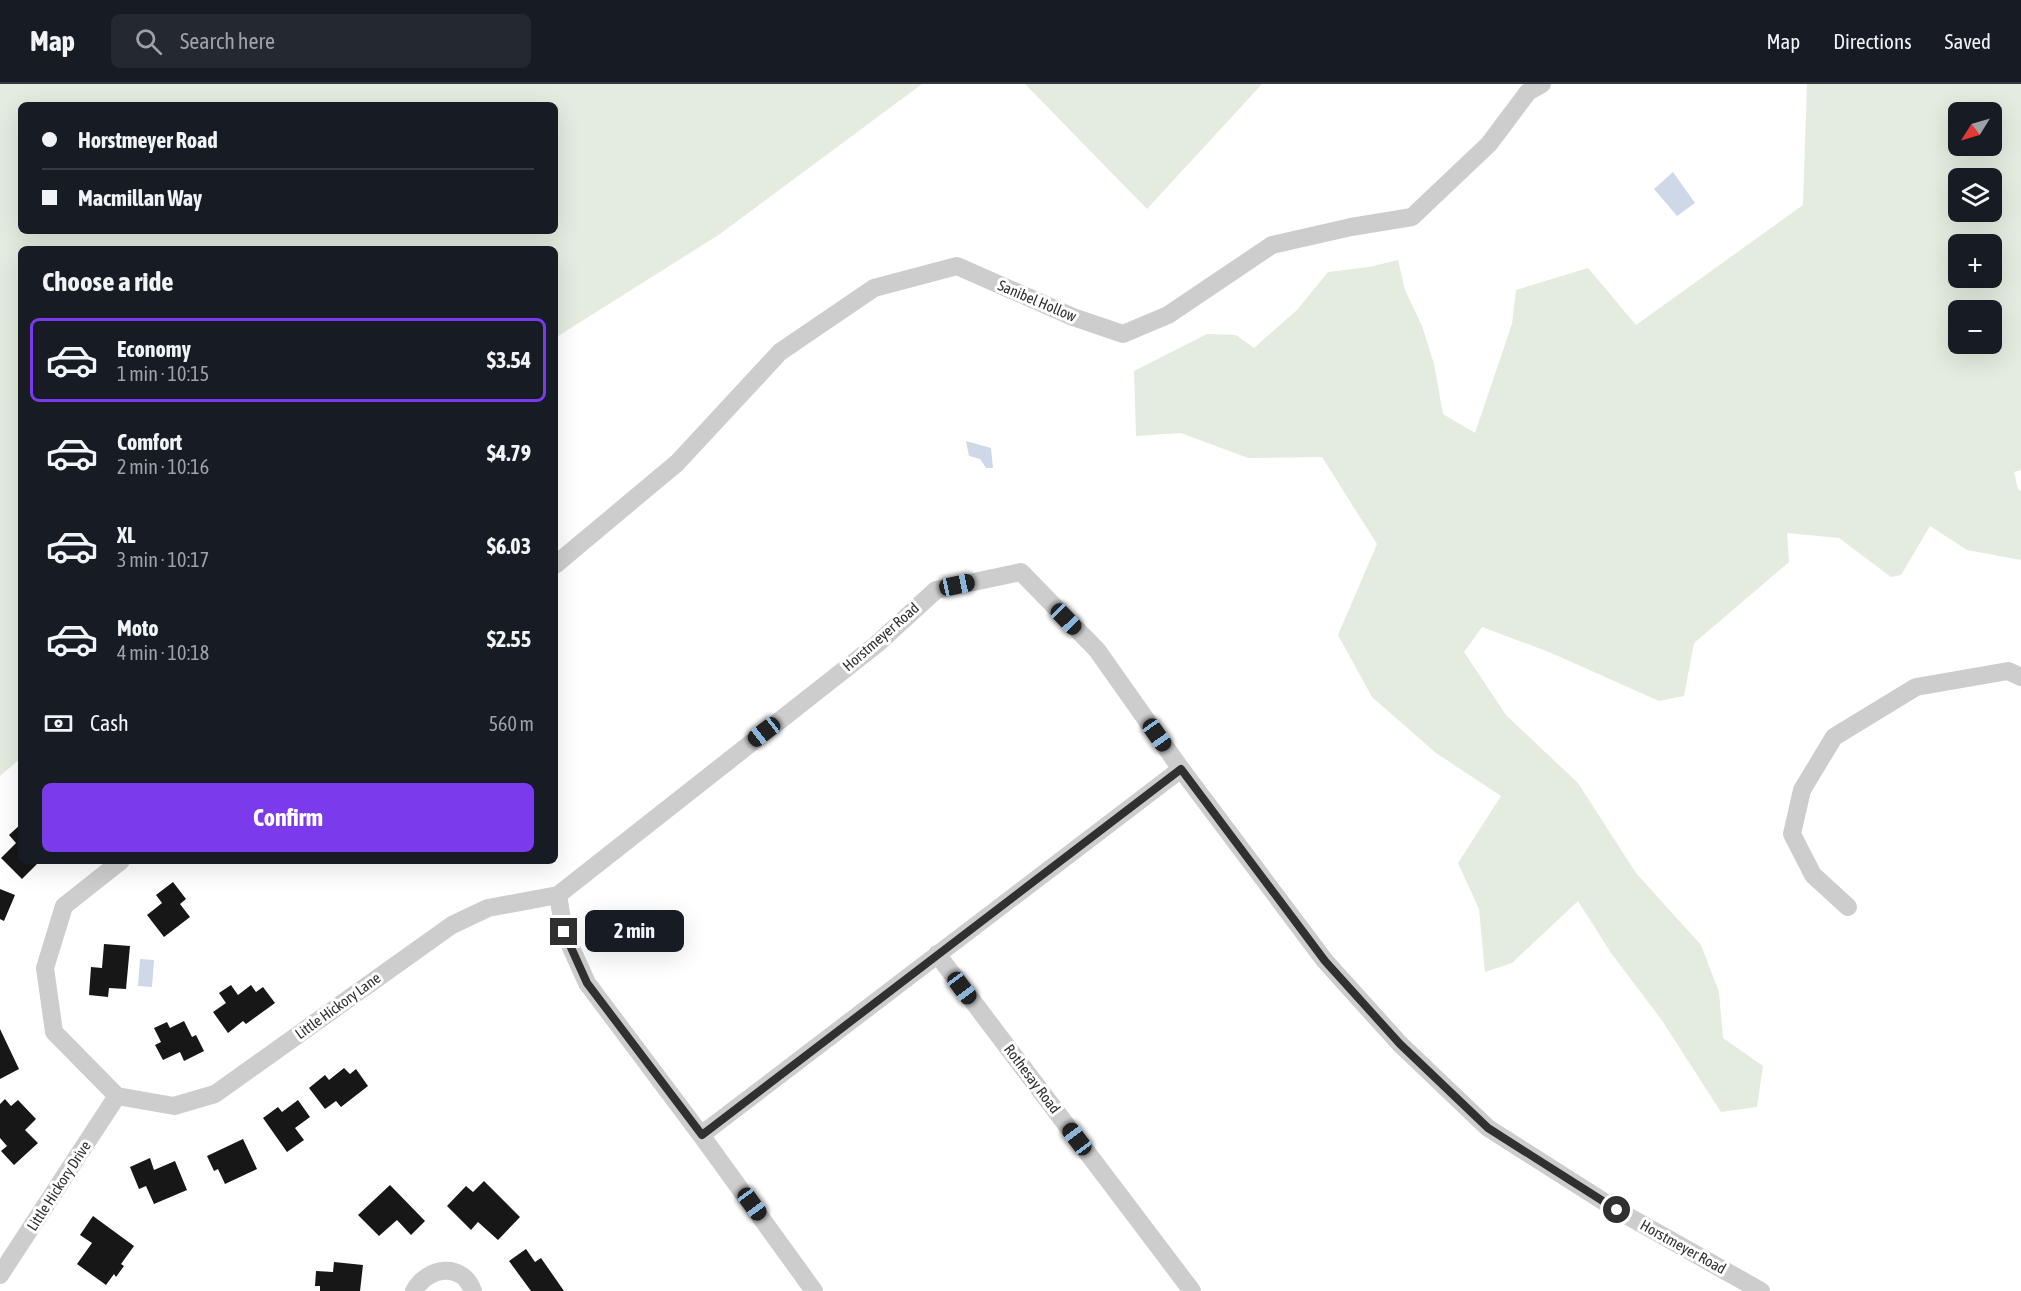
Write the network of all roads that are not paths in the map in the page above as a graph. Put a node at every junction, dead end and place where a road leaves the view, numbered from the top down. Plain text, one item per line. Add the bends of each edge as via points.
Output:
1 (1542, 84) edge
2 (558, 562) edge
3 (2021, 677) edge
4 (1181, 769) junction
5 (117, 864) edge
6 (558, 895) junction
7 (1848, 908) dead end
8 (937, 954) junction
9 (117, 1096) junction
10 (702, 1135) junction
11 (0, 1275) edge
12 (1732, 1284) edge
13 (414, 1291) edge
14 (473, 1291) edge
15 (814, 1291) edge
16 (1192, 1291) edge
17 (1761, 1291) edge

1 - 2 street, Sanibel Hollow via 1527,92 1489,144 1412,217 1272,245 1168,315 1123,334 1073,317 957,266 874,288 780,352 677,463
3 - 7 street via 2007,671 1916,687 1834,737 1802,790 1792,834 1813,875
4 - 6 street, Horstmeyer Road via 1097,650 1021,572 1010,574 936,590 877,644
4 - 8 street
4 - 12 street, Horstmeyer Road via 1325,961 1400,1044 1488,1128
5 - 9 street via 64,906 45,968 54,1032
6 - 9 street, Little Hickory Lane via 488,908 452,925 215,1094 174,1106
6 - 10 street via 564,932 587,983
8 - 10 street
8 - 16 street, Rothesay Road
9 - 11 street, Little Hickory Drive
10 - 15 street
12 - 17 street, Horstmeyer Road
13 - 14 street via 433,1274 448,1270 461,1274

